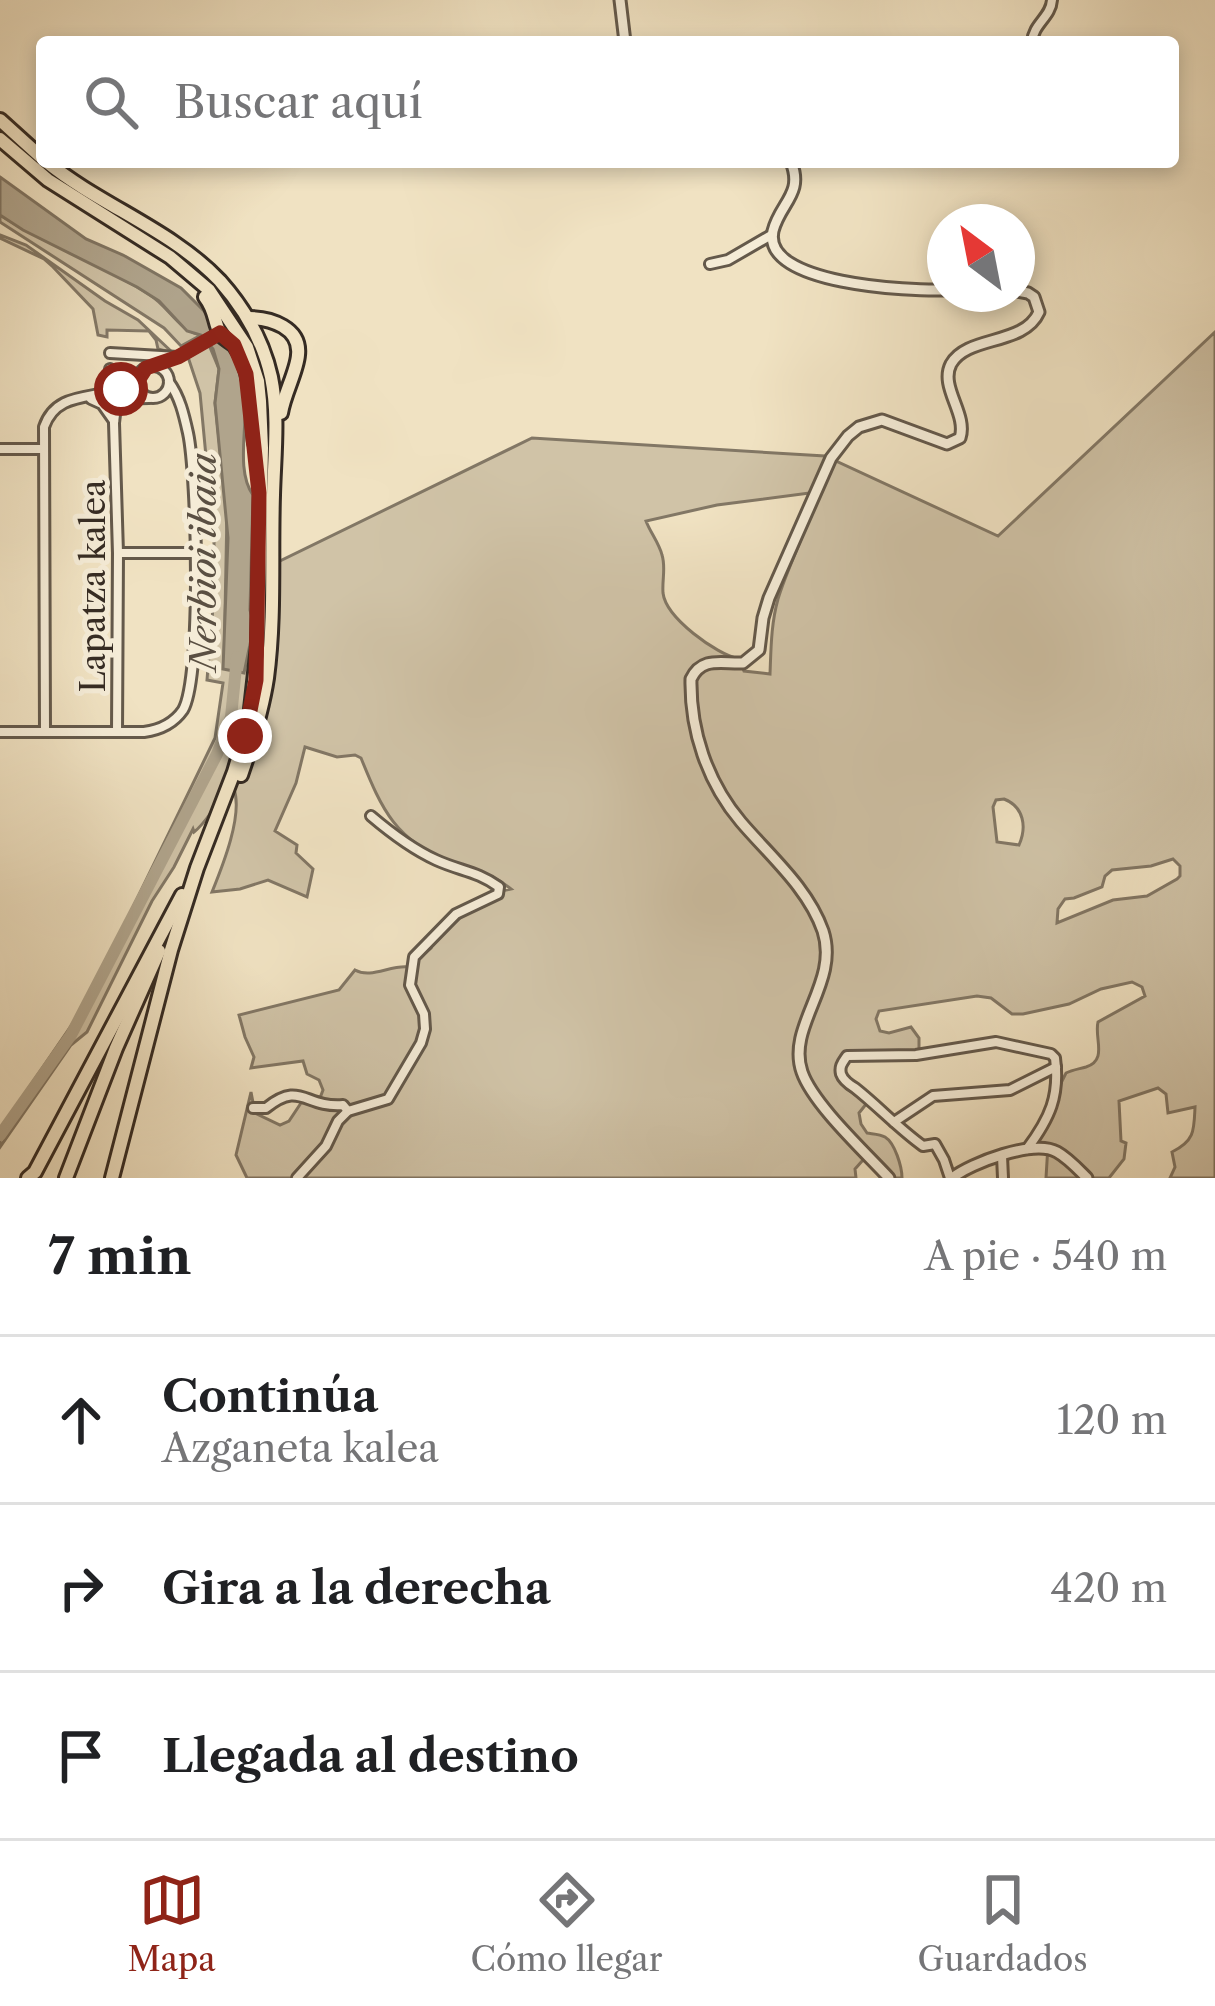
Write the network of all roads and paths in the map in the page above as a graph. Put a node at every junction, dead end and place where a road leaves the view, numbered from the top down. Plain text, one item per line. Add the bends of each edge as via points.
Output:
1 (620, 0) edge
2 (1052, 0) edge
3 (624, 36) edge
4 (1033, 36) edge
5 (0, 120) edge
6 (0, 139) edge
7 (36, 152) edge
8 (36, 168) edge
9 (36, 168) edge
10 (56, 168) edge
11 (793, 168) edge
12 (70, 195) junction
13 (772, 234) junction
14 (710, 264) dead end
15 (927, 289) edge
16 (1035, 302) edge
17 (249, 318) dead end
18 (225, 329) junction
19 (299, 351) junction
20 (110, 353) dead end
21 (265, 356) junction
22 (175, 358) junction
23 (151, 367) junction
24 (110, 369) dead end
25 (169, 381) junction
26 (131, 383) junction
27 (84, 397) junction
28 (155, 398) junction
29 (119, 399) junction
30 (134, 399) junction
31 (183, 417) junction
32 (114, 421) junction
33 (116, 441) junction
34 (0, 448) edge
35 (276, 448) junction
36 (43, 449) junction
37 (259, 493) junction
38 (118, 553) junction
39 (194, 553) junction
40 (0, 732) edge
41 (45, 732) junction
42 (117, 732) junction
43 (371, 816) dead end
44 (197, 868) junction
45 (1056, 1066) junction
46 (253, 1108) dead end
47 (348, 1111) junction
48 (894, 1122) junction
49 (1027, 1148) junction
50 (1002, 1156) junction
51 (33, 1176) edge
52 (113, 1177) edge
53 (66, 1178) edge
54 (297, 1178) edge
55 (889, 1178) edge
56 (951, 1178) edge
57 (1003, 1178) edge
58 (1087, 1178) edge

1 - 3 street
2 - 4 street
5 - 7 main road
6 - 8 main road
9 - 12 main road
10 - 21 main road via 193,256 230,293
11 - 13 street via 794,190
12 - 18 main road via 189,280
12 - 37 main road via 184,266 242,335 260,401
13 - 14 street
13 - 15 street via 782,260 806,272
16 - 55 street via 1031,325 953,360 960,438 947,444 883,420 848,436 770,598 759,650 743,663 704,664 691,679 707,765 823,933 824,974 802,1033 801,1070
17 - 19 main road via 284,326
18 - 22 street
18 - 37 main road via 246,374
19 - 21 main road via 282,366
19 - 35 main road
20 - 22 street
21 - 35 main road
22 - 23 street
22 - 25 street
23 - 25 street
23 - 26 street
24 - 26 street
25 - 28 street
25 - 31 street
26 - 27 street
26 - 28 street
26 - 29 street, Lapatza kalea
27 - 29 street
27 - 32 street via 99,401
27 - 36 street via 49,414
28 - 30 street
28 - 31 street
29 - 30 street
29 - 32 street, Lapatza kalea
30 - 33 street via 120,412
31 - 39 street
32 - 33 street, Lapatza kalea
33 - 38 street, Lapatza kalea
34 - 36 street
35 - 44 main road via 266,682 241,776
36 - 41 street
37 - 44 main road via 250,718
38 - 39 street
38 - 42 street, Lapatza kalea
39 - 42 street via 183,709 156,730
40 - 41 street
41 - 42 street
43 - 47 street via 438,861 499,887 456,914 414,957 410,986 424,1014 421,1043 388,1099
44 - 51 main road
44 - 52 main road
44 - 53 main road
45 - 48 street via 1010,1090 933,1096
45 - 48 street via 1051,1054 997,1042 843,1060 847,1082
45 - 49 street via 1056,1096
46 - 47 street via 295,1094
47 - 54 street
48 - 56 street via 923,1146 934,1144
49 - 50 street
49 - 58 street via 1058,1152
50 - 56 street
50 - 57 street

